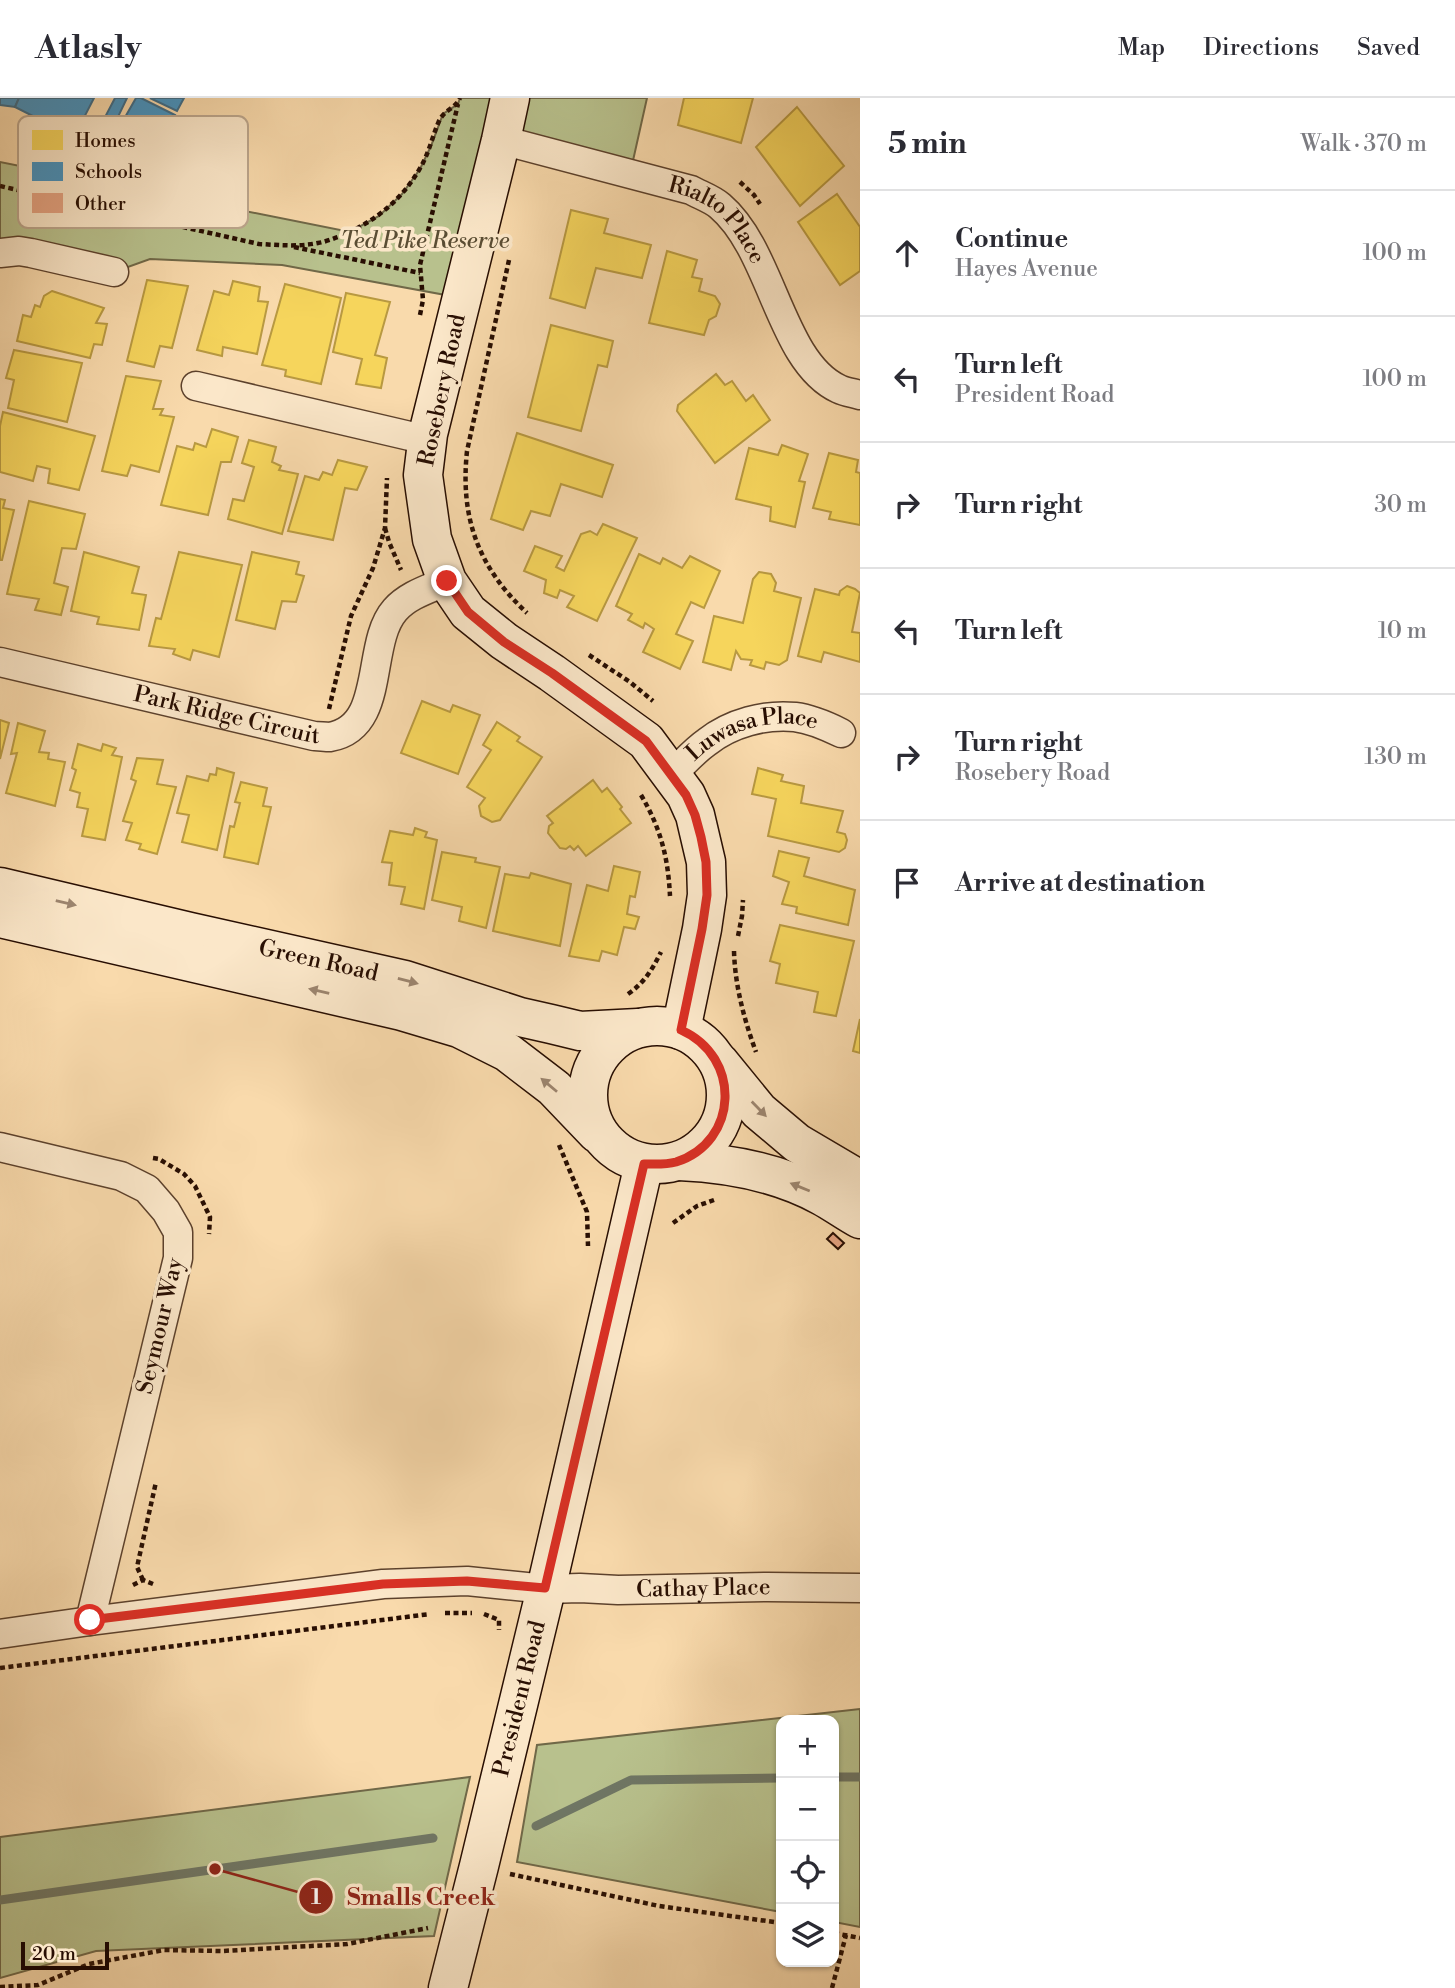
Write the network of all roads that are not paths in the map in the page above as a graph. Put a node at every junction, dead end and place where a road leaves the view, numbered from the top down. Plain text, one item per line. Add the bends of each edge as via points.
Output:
1 (510, 98) edge
2 (501, 140) junction
3 (0, 253) edge
4 (114, 272) dead end
5 (196, 386) dead end
6 (860, 395) edge
7 (427, 440) junction
8 (431, 588) junction
9 (0, 662) edge
10 (841, 733) dead end
11 (655, 783) junction
12 (0, 887) edge
13 (0, 918) edge
14 (631, 1012) junction
15 (681, 1030) junction
16 (715, 1057) junction
17 (597, 1133) junction
18 (0, 1147) edge
19 (661, 1163) junction
20 (860, 1180) edge
21 (860, 1219) edge
22 (545, 1588) junction
23 (860, 1588) edge
24 (90, 1620) junction
25 (0, 1634) edge
26 (448, 1988) edge

1 - 2 main road, Rosebery Road
2 - 6 street, Rialto Place via 691,190 719,205 761,264 797,348 815,373 839,389
2 - 7 main road, Rosebery Road
3 - 4 street via 31,253
5 - 7 street
7 - 8 main road, Rosebery Road via 423,475 432,539
8 - 9 street, Park Ridge Circuit via 405,600 394,611 364,714 330,737
8 - 11 main road, Rosebery Road via 646,741
10 - 11 street, Luwasa Place via 795,717 740,724 708,741
11 - 15 main road, Rosebery Road via 686,795 706,862 702,929
12 -> 14 main road, Green Road via 405,980 580,1031
17 -> 13 main road, Green Road via 554,1088 507,1052 459,1028 402,1010
14 - 15 main road
14 - 17 main road via 597,1060 588,1082 590,1118
15 - 16 main road via 703,1043
16 - 19 main road via 726,1097 720,1123 703,1147
16 -> 20 main road via 759,1111 797,1143
17 - 19 main road via 620,1155
18 - 24 street, Seymour Way via 130,1180 147,1189 178,1232 178,1258
21 -> 19 main road via 821,1195 780,1179 707,1163
19 - 22 main road, President Road
22 - 23 street, Cathay Place
22 - 24 street, Cathay Place via 467,1581 383,1584
22 - 26 main road, President Road
24 - 25 street, Cathay Place

